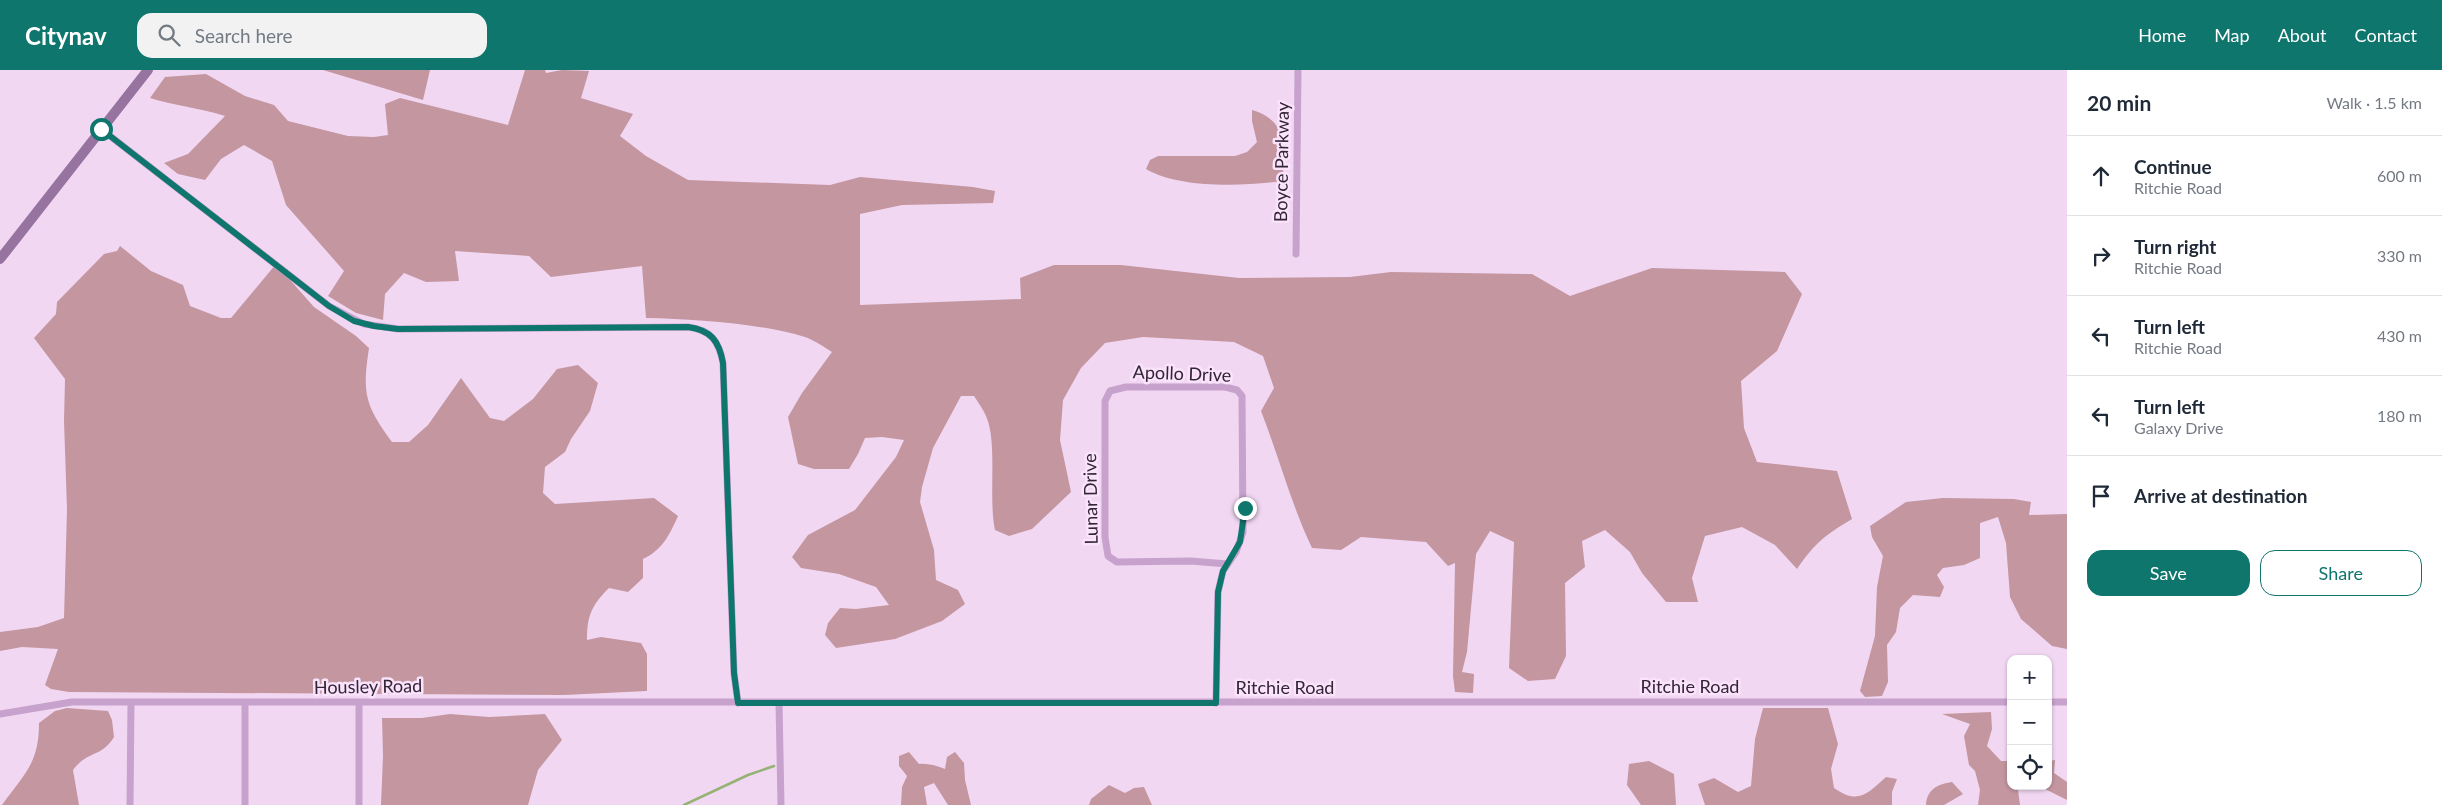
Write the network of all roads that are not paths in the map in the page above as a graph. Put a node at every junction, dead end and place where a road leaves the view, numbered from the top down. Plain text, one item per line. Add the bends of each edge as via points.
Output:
1 (148, 70) edge
2 (1298, 70) edge
3 (101, 129) junction
4 (1296, 254) dead end
5 (0, 259) edge
6 (1112, 390) joint
7 (1227, 564) junction
8 (131, 702) junction
9 (2007, 702) edge
10 (2052, 702) edge
11 (2067, 702) edge
12 (245, 703) junction
13 (359, 703) junction
14 (738, 703) junction
15 (779, 703) junction
16 (1216, 703) junction
17 (0, 714) edge
18 (130, 805) edge
19 (245, 805) edge
20 (359, 805) edge
21 (781, 805) edge

1 - 3 main road
2 - 4 street, Boyce Parkway
3 - 5 main road
3 - 14 street via 314,295 354,321 398,329 688,327 711,334 718,342 723,363 734,673
6 - 7 street, Lunar Drive via 1106,395 1105,402 1106,552 1117,562
6 - 7 street, Apollo Drive via 1126,387 1225,387 1237,390 1242,396 1243,532 1236,552
7 - 16 street via 1217,604
8 - 12 street, Housley Road
8 - 17 street, Housley Road via 61,703 20,713
8 - 18 street
9 - 16 street, Ritchie Road
10 - 11 street
12 - 13 street, Housley Road
12 - 19 street
13 - 14 street, Housley Road
13 - 20 street
14 - 15 street, Ritchie Road
15 - 16 street, Ritchie Road
15 - 21 street

